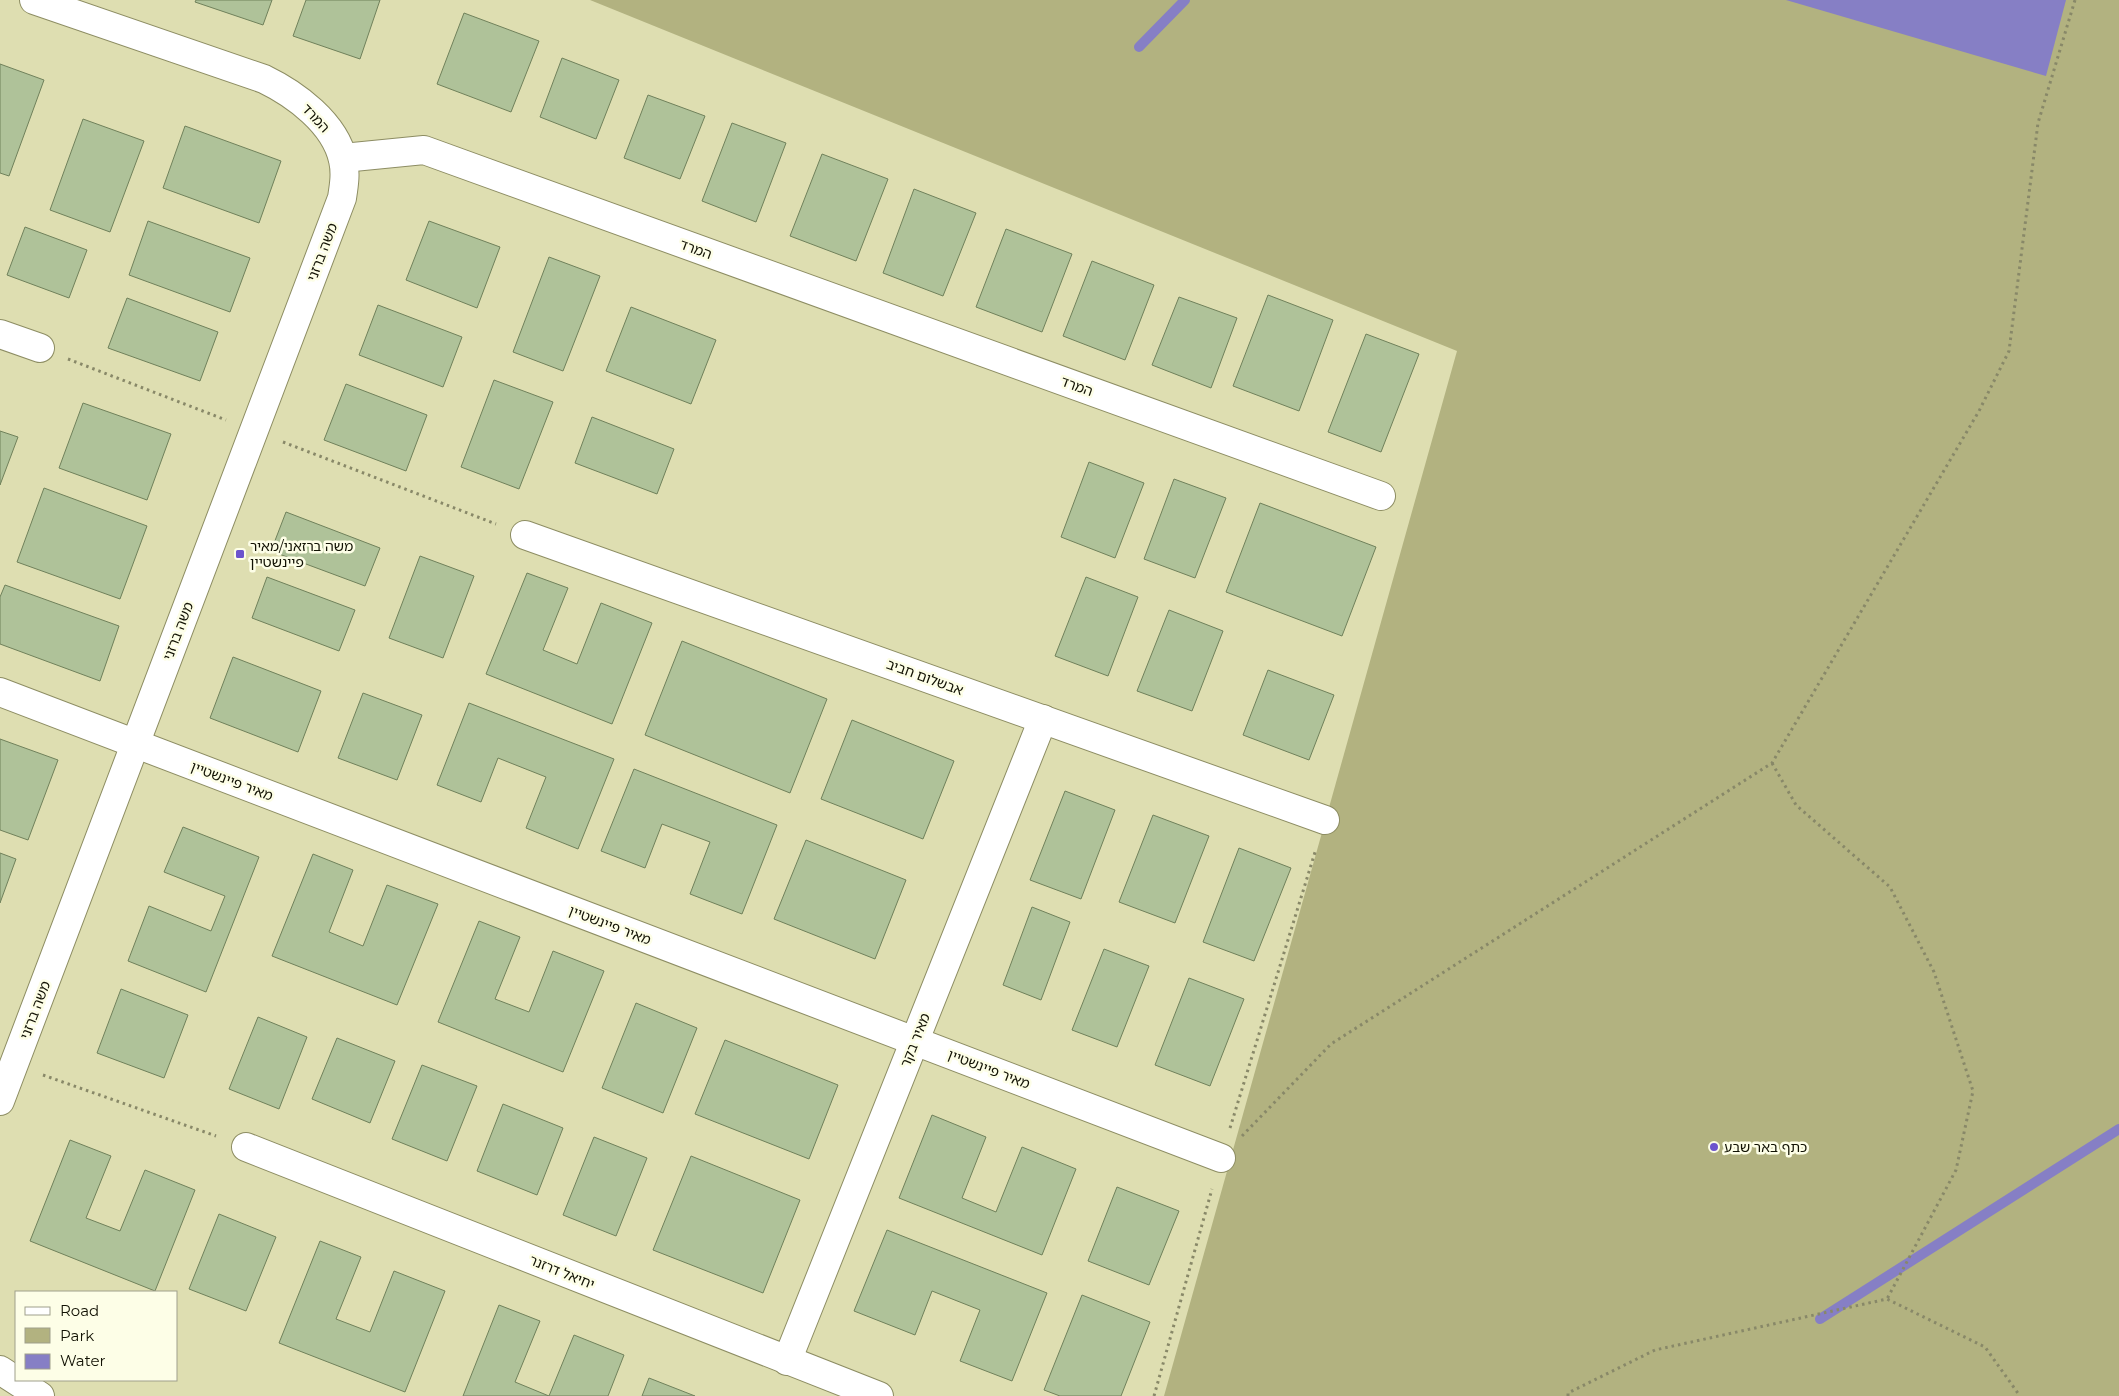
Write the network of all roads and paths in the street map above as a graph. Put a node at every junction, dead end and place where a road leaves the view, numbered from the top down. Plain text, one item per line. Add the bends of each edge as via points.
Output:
1 (34, 0) edge
2 (2075, 0) edge
3 (343, 158) junction
4 (0, 334) edge
5 (40, 348) dead end
6 (1381, 496) dead end
7 (525, 535) dead end
8 (0, 692) edge
9 (1043, 720) junction
10 (135, 744) junction
11 (1772, 763) junction
12 (1325, 820) joint
13 (915, 1041) junction
14 (14, 1064) junction
15 (0, 1102) edge
16 (246, 1147) joint
17 (1221, 1158) junction
18 (1887, 1298) junction
19 (787, 1361) junction
20 (0, 1370) edge
21 (15, 1380) edge
22 (17, 1381) edge
23 (40, 1396) edge
24 (879, 1396) edge
25 (1154, 1396) edge
26 (1568, 1396) edge
27 (2020, 1396) edge

1 - 3 street, המרד via 264,79 287,90 312,110 330,133
2 - 11 path via 2038,123 2009,351 1979,411
3 - 6 street, המרד via 424,150
3 - 10 street, משה ברזני via 342,198
4 - 5 street
7 - 9 street, אבשלום חביב
8 - 10 street, מאיר פיינשטיין
9 - 12 street, אבשלום חביב
9 - 13 street, מאיר בקר
10 - 13 street, מאיר פיינשטיין
10 - 14 street, משה ברזני
11 - 17 path via 1331,1044
11 - 18 path via 1796,805 1890,887 1934,972 1972,1091 1956,1170
12 - 17 path
13 - 17 street, מאיר פיינשטיין
13 - 19 street, מאיר בקר
14 - 15 street, משה ברזני
14 - 16 path
16 - 19 street, יחיאל דרזנר
17 - 25 path
18 - 26 path via 1655,1350 1568,1393
18 - 27 path via 1985,1347
19 - 24 street, יחיאל דרזנר
20 - 21 street
22 - 23 street

